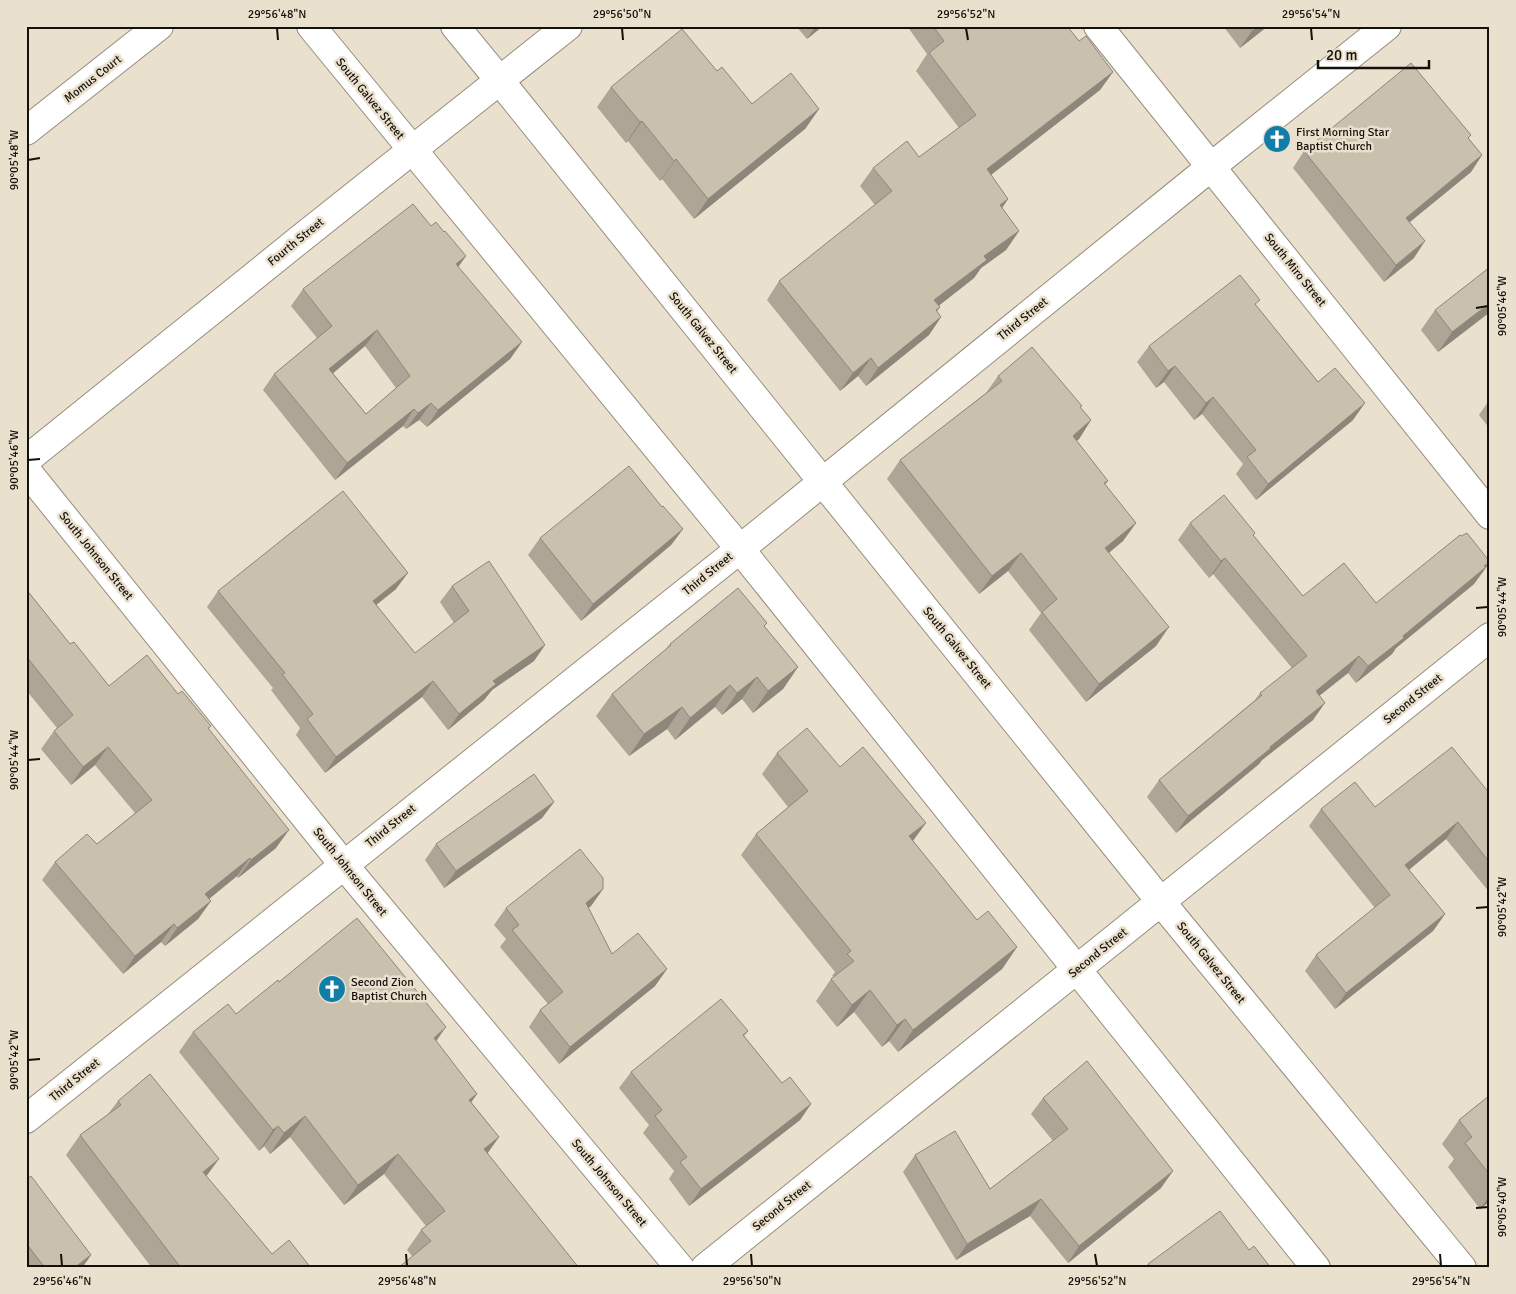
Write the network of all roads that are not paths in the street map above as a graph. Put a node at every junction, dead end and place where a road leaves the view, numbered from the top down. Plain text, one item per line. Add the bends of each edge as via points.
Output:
1 (159, 26) edge
2 (311, 26) edge
3 (455, 26) edge
4 (568, 26) edge
5 (1098, 26) edge
6 (1387, 26) edge
7 (500, 81) junction
8 (26, 131) edge
9 (412, 150) junction
10 (1212, 166) junction
11 (26, 460) edge
12 (26, 470) edge
13 (823, 481) junction
14 (1490, 515) edge
15 (740, 549) junction
16 (1490, 637) edge
17 (343, 864) junction
18 (1161, 902) junction
19 (1077, 970) junction
20 (26, 1119) edge
21 (680, 1268) edge
22 (705, 1268) edge
23 (1316, 1268) edge
24 (1462, 1268) edge

1 - 8 street, Momus Court
2 - 9 street, South Galvez Street
3 - 7 street, South Galvez Street
4 - 7 street, Fourth Street
5 - 10 street, South Miro Street
6 - 10 street, Third Street
7 - 9 street, Fourth Street
7 - 13 street, South Galvez Street
9 - 11 street, Fourth Street
9 - 15 street, South Galvez Street
10 - 13 street, Third Street
10 - 14 street, South Miro Street
12 - 17 street, South Johnson Street
13 - 15 street, Third Street
13 - 18 street, South Galvez Street
15 - 17 street, Third Street
15 - 19 street, South Galvez Street
16 - 18 street, Second Street
17 - 20 street, Third Street
17 - 21 street, South Johnson Street
18 - 19 street, Second Street
18 - 24 street, South Galvez Street
19 - 22 street, Second Street
19 - 23 street, South Galvez Street

